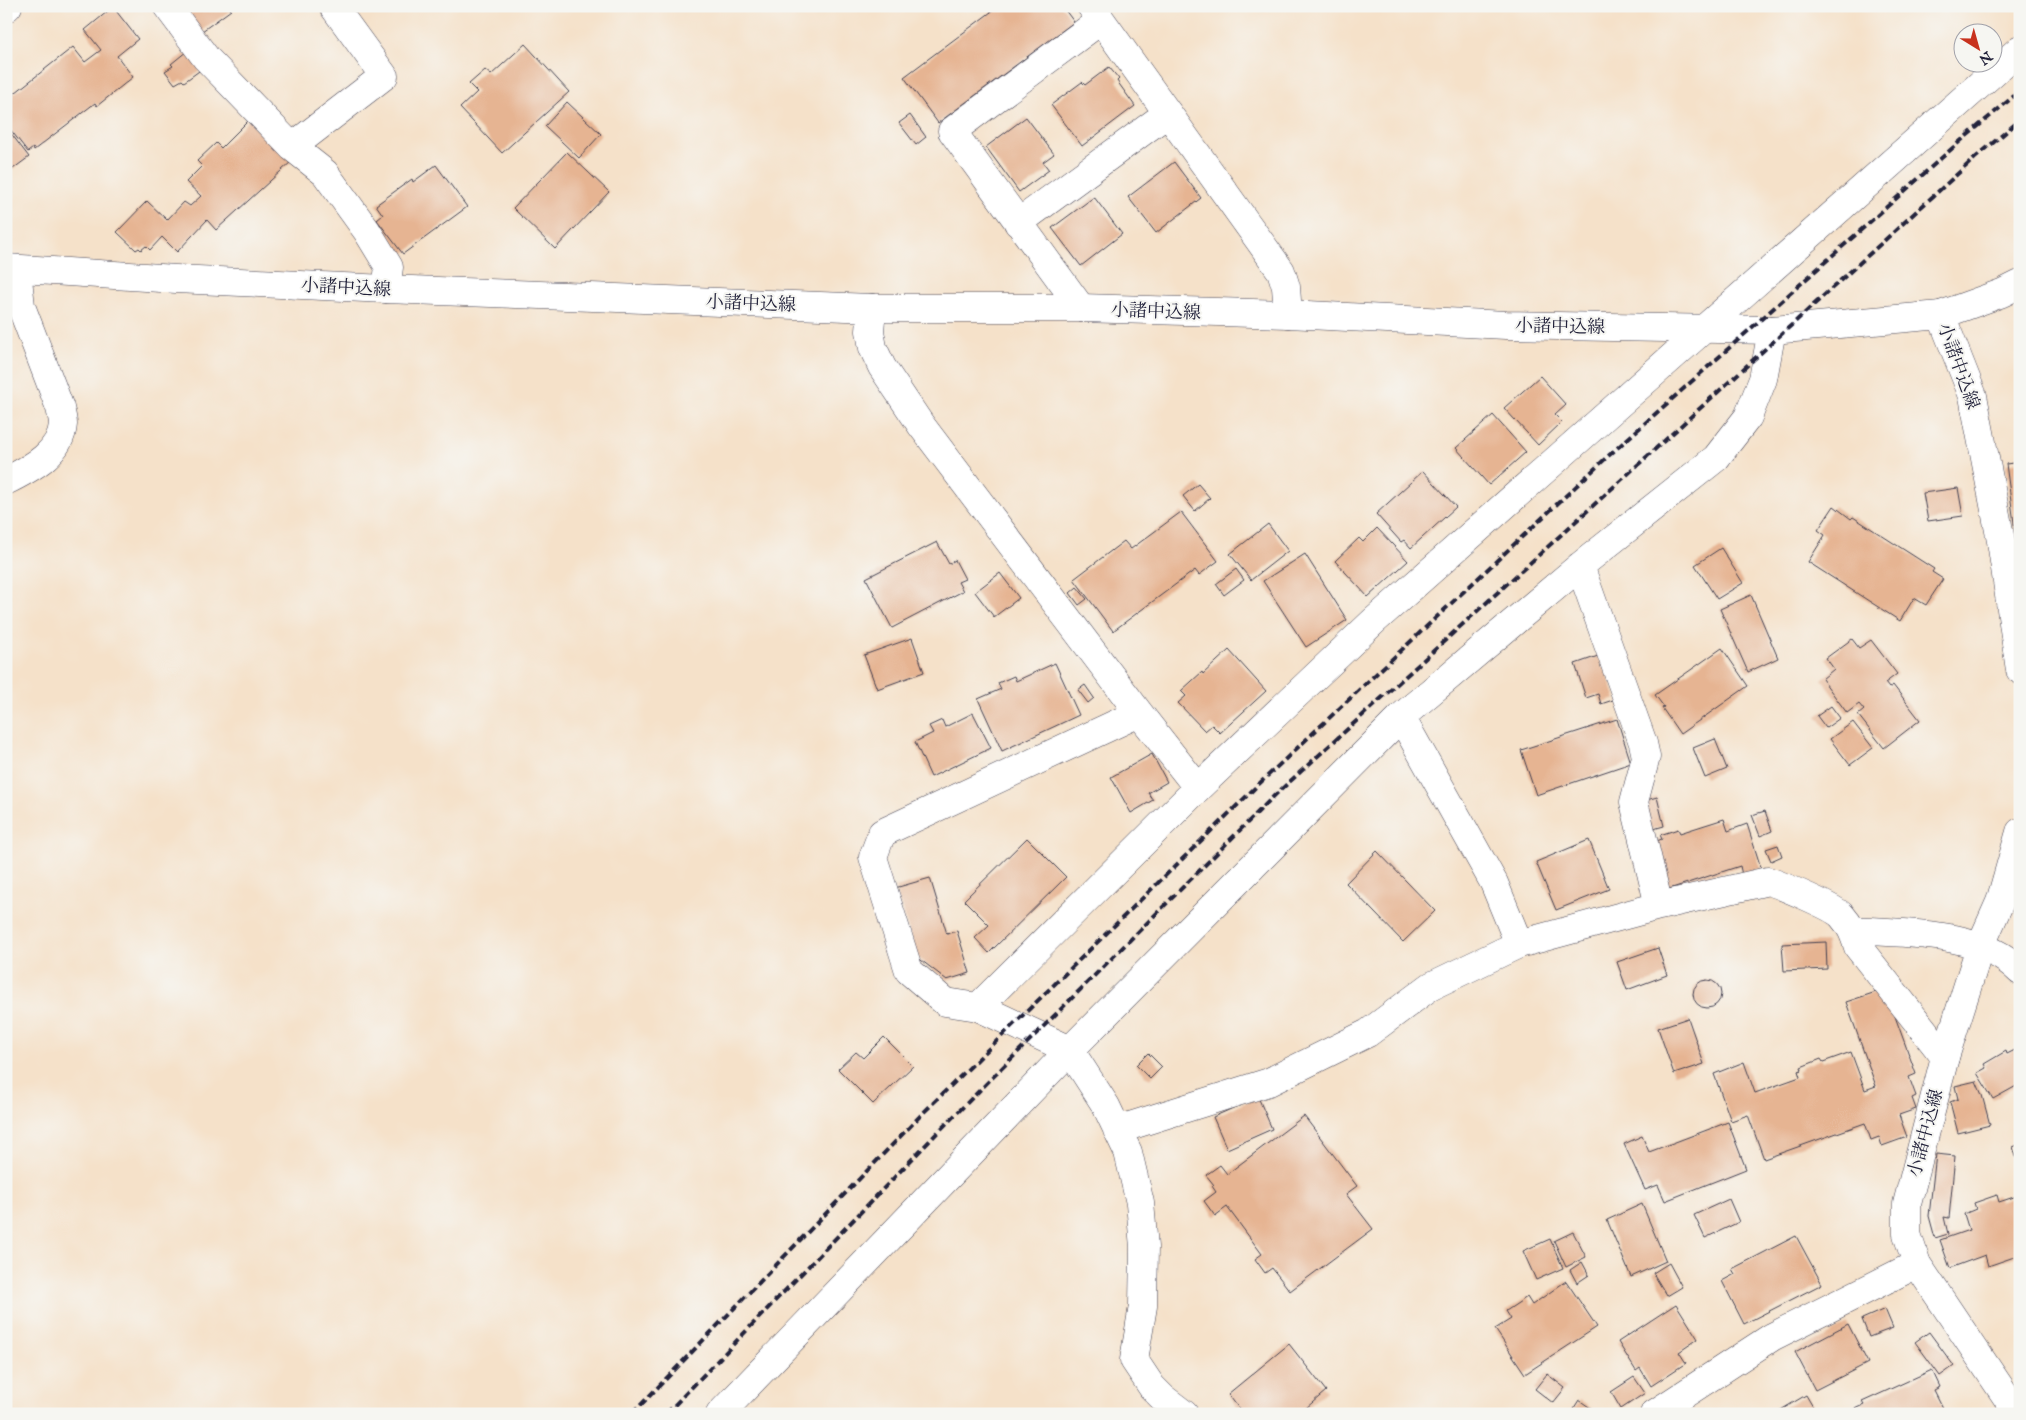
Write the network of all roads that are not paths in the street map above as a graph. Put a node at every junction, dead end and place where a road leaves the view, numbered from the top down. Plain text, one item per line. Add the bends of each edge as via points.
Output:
1 (167, 6) edge
2 (333, 6) edge
3 (1096, 13) edge
4 (2020, 49) edge
5 (1168, 113) junction
6 (292, 148) junction
7 (1018, 223) junction
8 (12, 269) edge
9 (2020, 284) edge
10 (386, 288) junction
11 (872, 308) junction
12 (1081, 308) junction
13 (1288, 314) junction
14 (1940, 315) junction
15 (1705, 328) junction
16 (1772, 330) junction
17 (6, 481) edge
18 (1580, 566) junction
19 (2020, 670) edge
20 (1139, 713) junction
21 (1401, 717) junction
22 (1198, 788) junction
23 (2020, 832) edge
24 (1659, 906) junction
25 (1852, 930) junction
26 (1519, 944) junction
27 (1980, 947) junction
28 (2020, 971) edge
29 (978, 1007) junction
30 (1070, 1050) junction
31 (1945, 1057) junction
32 (1118, 1130) junction
33 (1918, 1264) junction
34 (720, 1414) edge
35 (1184, 1414) edge
36 (1654, 1414) edge
37 (2018, 1414) edge

1 - 6 street via 206,58
2 - 6 street via 384,76
3 - 5 street
3 - 7 street via 952,131
4 - 15 street
5 - 7 street
5 - 13 street via 1281,271
6 - 10 street via 325,173 367,231 389,267
7 - 12 street
8 - 10 street, 小諸中込線
8 - 17 street via 21,306 60,408 63,425 55,448 30,468
9 - 14 street
10 - 11 street, 小諸中込線
11 - 12 street, 小諸中込線
11 - 20 street via 872,348 882,367 921,425
12 - 13 street, 小諸中込線
13 - 15 street, 小諸中込線 via 1506,325
14 - 16 street, 小諸中込線
14 - 19 street, 小諸中込線 via 1973,396 2001,541
15 - 16 street, 小諸中込線
15 - 22 street via 1374,621
16 - 18 street via 1763,379 1748,417 1716,458
18 - 21 street
18 - 24 street via 1646,757 1634,802
20 - 22 street
20 - 29 street via 882,833 873,857 909,971 945,1002
21 - 26 street via 1494,883
21 - 30 street
22 - 29 street
23 - 27 street, 小諸中込線 via 2000,902
24 - 25 street via 1768,881 1841,914
24 - 26 street
25 - 27 street via 1956,938
25 - 31 street via 1858,948
26 - 32 street via 1431,986 1368,1034 1269,1082
27 - 28 street via 2009,960
27 - 31 street, 小諸中込線
29 - 30 street
30 - 32 street
30 - 34 street
31 - 33 street, 小諸中込線 via 1907,1204 1907,1234
32 - 35 street via 1128,1152 1140,1202 1144,1246 1143,1306 1134,1360 1152,1387
33 - 36 street via 1772,1337
33 - 37 street, 小諸中込線

